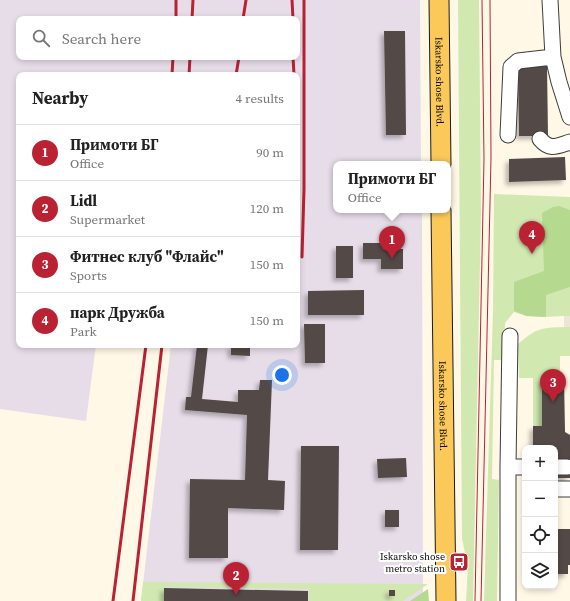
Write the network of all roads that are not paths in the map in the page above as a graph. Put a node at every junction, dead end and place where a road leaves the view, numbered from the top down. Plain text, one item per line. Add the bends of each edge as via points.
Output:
1 (439, 0) edge
2 (550, 0) edge
3 (553, 57) junction
4 (570, 117) edge
5 (508, 135) dead end
6 (540, 139) dead end
7 (570, 142) edge
8 (441, 161) edge
9 (441, 213) edge
10 (510, 336) dead end
11 (518, 470) edge
12 (558, 489) edge
13 (570, 489) edge
14 (446, 601) edge
15 (508, 601) edge

1 - 8 main road, Iskarsko shose Blvd.
2 - 3 lane
3 - 4 lane
3 - 5 lane via 518,60 511,68
6 - 7 lane via 546,145 555,147
9 - 14 main road, Iskarsko shose Blvd.
10 - 11 lane
11 - 15 lane
12 - 13 lane

